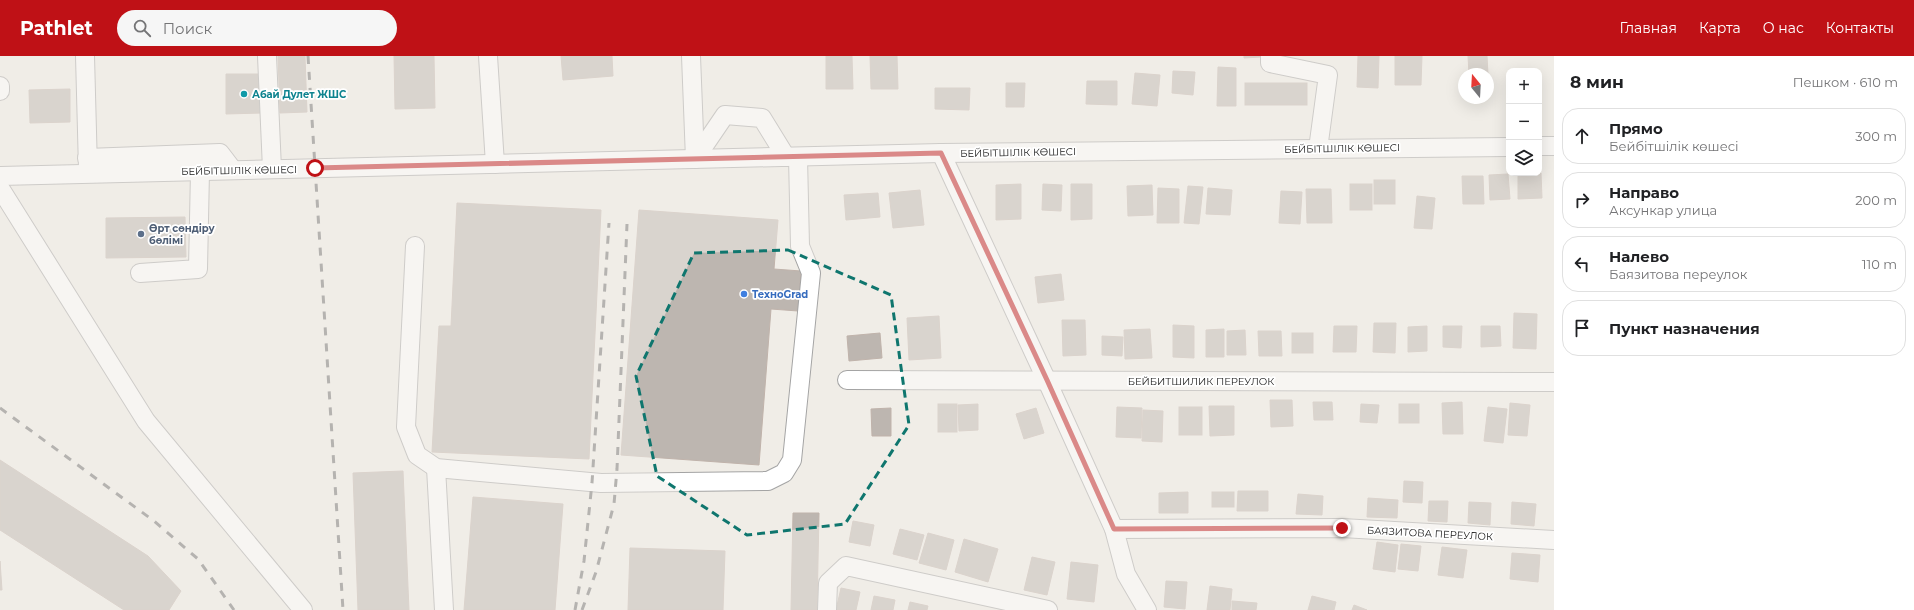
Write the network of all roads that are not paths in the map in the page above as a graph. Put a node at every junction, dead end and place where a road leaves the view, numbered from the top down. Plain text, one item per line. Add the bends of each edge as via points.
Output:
1 (85, 56) edge
2 (267, 56) edge
3 (488, 56) edge
4 (691, 56) edge
5 (1270, 56) edge
6 (0, 86) edge
7 (0, 91) edge
8 (1542, 146) edge
9 (1554, 146) edge
10 (1506, 147) edge
11 (1318, 149) junction
12 (941, 153) junction
13 (792, 157) junction
14 (695, 159) junction
15 (495, 164) junction
16 (88, 166) junction
17 (272, 169) junction
18 (233, 170) junction
19 (200, 171) junction
20 (0, 176) edge
21 (0, 188) edge
22 (415, 246) dead end
23 (140, 273) dead end
24 (847, 380) dead end
25 (1047, 380) junction
26 (1554, 382) edge
27 (436, 468) junction
28 (1114, 529) junction
29 (1554, 540) edge
30 (303, 610) edge
31 (444, 610) edge
32 (827, 610) edge
33 (1048, 610) edge
34 (1147, 610) edge

1 - 16 street
2 - 17 street
3 - 15 street
4 - 14 street
5 - 11 street via 1270,63 1328,75
6 - 7 street
8 - 9 street
10 - 11 street, БЕЙБІТШІЛІК КӨШЕСІ
11 - 12 street, БЕЙБІТШІЛІК КӨШЕСІ
12 - 13 street, БЕЙБІТШІЛІК КӨШЕСІ
12 - 25 street
13 - 14 street, БЕЙБІТШІЛІК КӨШЕСІ
13 - 14 street via 762,118 724,115
13 - 27 street via 800,246 812,274 792,460 784,473 768,481 601,483
14 - 15 street, БЕЙБІТШІЛІК КӨШЕСІ
15 - 17 street, БЕЙБІТШІЛІК КӨШЕСІ
16 - 18 street via 220,153
16 - 19 street, БЕЙБІТШІЛІК КӨШЕСІ
16 - 20 street, БЕЙБІТШІЛІК КӨШЕСІ
17 - 18 street, БЕЙБІТШІЛІК КӨШЕСІ
18 - 19 street, БЕЙБІТШІЛІК КӨШЕСІ
19 - 23 street via 198,269
21 - 30 street via 146,421
22 - 27 street via 406,426 417,455
24 - 25 street, БЕЙБИТШИЛИК ПЕРЕУЛОК
25 - 26 street, БЕЙБИТШИЛИК ПЕРЕУЛОК
25 - 28 street
27 - 31 street
28 - 29 street, БАЯЗИТОВА ПЕРЕУЛОК via 1342,528
28 - 34 street via 1126,574
32 - 33 street via 828,583 846,566

